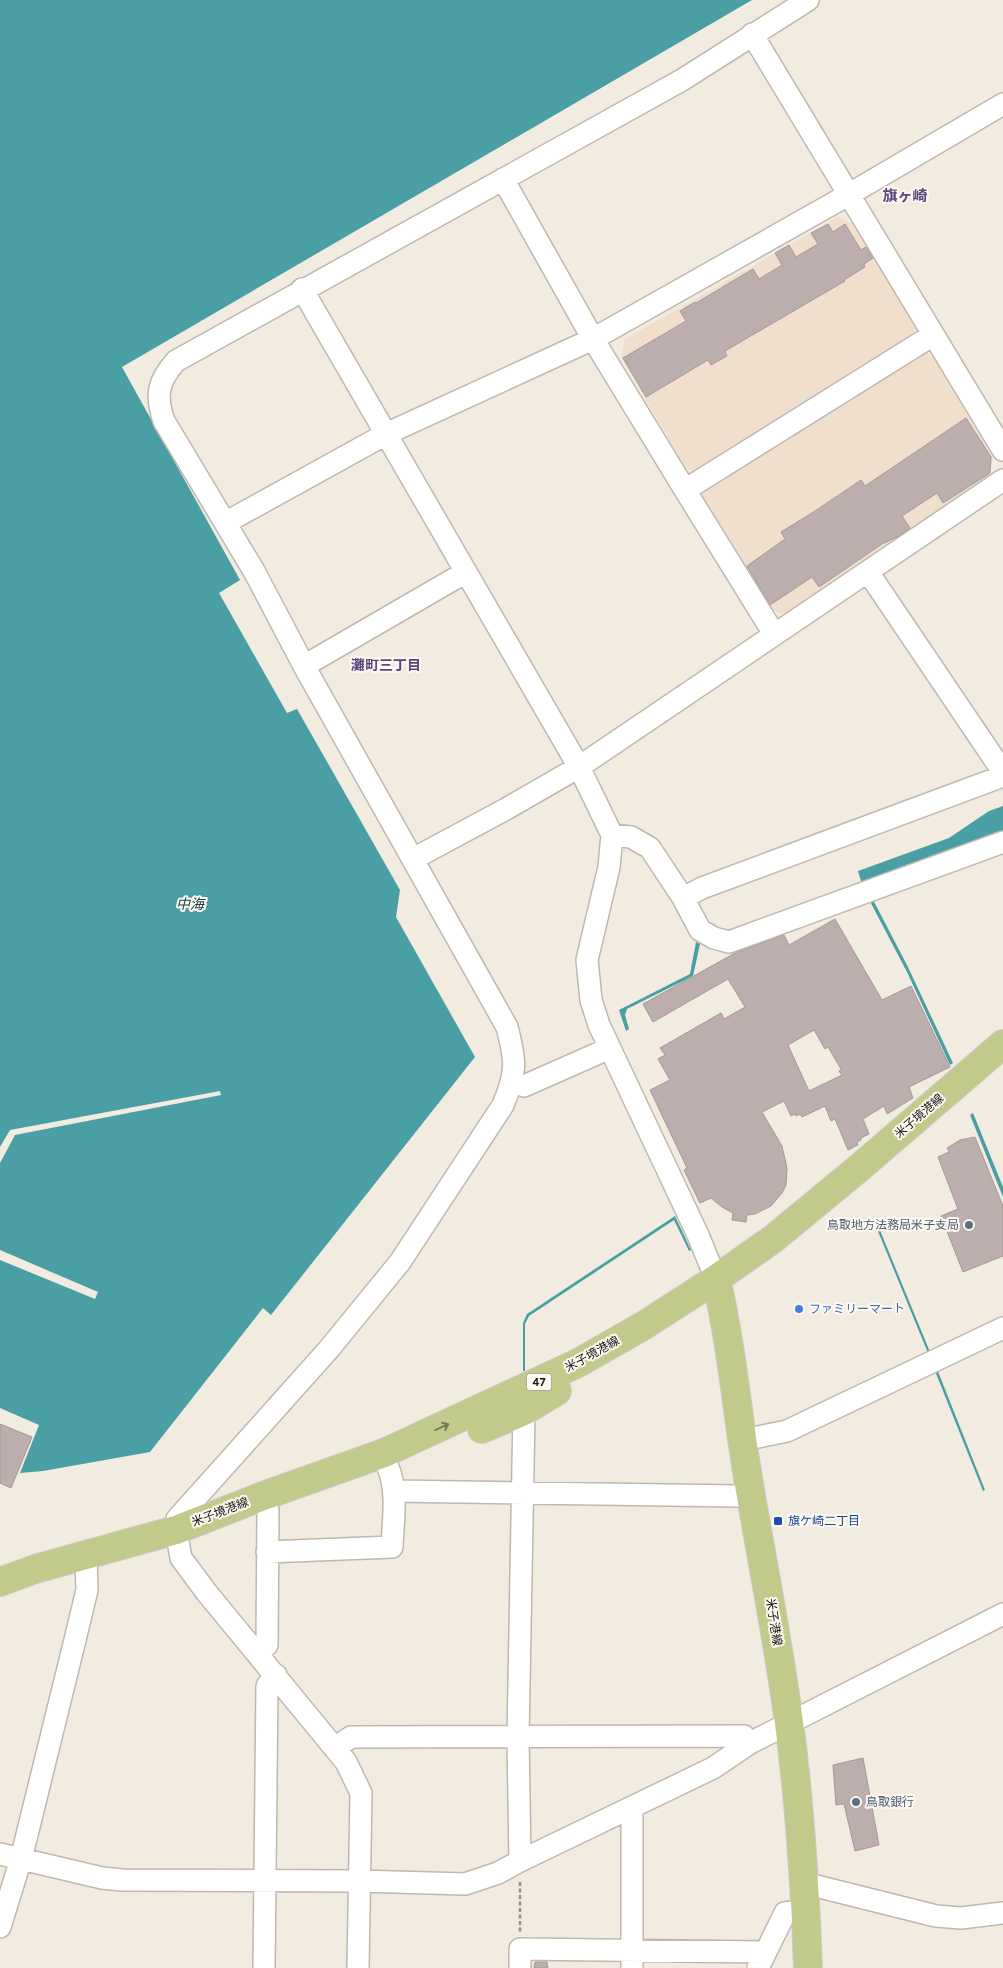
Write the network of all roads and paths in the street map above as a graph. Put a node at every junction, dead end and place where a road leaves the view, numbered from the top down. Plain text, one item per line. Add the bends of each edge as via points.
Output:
1 (808, 0) edge
2 (752, 34) junction
3 (1003, 104) edge
4 (503, 179) junction
5 (848, 195) junction
6 (302, 290) junction
7 (933, 334) junction
8 (593, 339) junction
9 (386, 434) junction
10 (1003, 450) edge
11 (1003, 480) edge
12 (685, 490) junction
13 (224, 522) junction
14 (466, 572) junction
15 (868, 572) junction
16 (774, 634) junction
17 (304, 666) junction
18 (579, 766) junction
19 (1003, 772) edge
20 (1003, 776) edge
21 (612, 835) junction
22 (1003, 842) edge
23 (413, 859) junction
24 (682, 898) junction
25 (1003, 1044) edge
26 (610, 1048) junction
27 (1003, 1065) edge
28 (513, 1082) junction
29 (718, 1287) junction
30 (1003, 1328) edge
31 (524, 1410) junction
32 (743, 1440) junction
33 (391, 1479) junction
34 (523, 1493) junction
35 (751, 1494) junction
36 (268, 1510) junction
37 (177, 1535) junction
38 (267, 1552) junction
39 (86, 1563) junction
40 (0, 1582) edge
41 (0, 1598) edge
42 (1003, 1614) edge
43 (257, 1653) junction
44 (276, 1675) junction
45 (790, 1724) junction
46 (518, 1738) junction
47 (750, 1743) junction
48 (335, 1748) junction
49 (632, 1807) junction
50 (0, 1854) edge
51 (21, 1859) junction
52 (520, 1861) junction
53 (265, 1880) junction
54 (359, 1881) junction
55 (804, 1883) junction
56 (806, 1910) junction
57 (1003, 1912) edge
58 (0, 1927) edge
59 (520, 1959) edge
60 (632, 1959) edge
61 (761, 1960) edge
62 (264, 1968) edge
63 (358, 1968) edge
64 (808, 1968) edge

1 - 2 street
2 - 4 street via 682,80
2 - 5 street
3 - 5 street
4 - 6 street
4 - 8 street
5 - 7 street
5 - 8 street
6 - 9 street
6 - 13 street via 176,361 162,379 158,397 164,421
7 - 10 street
7 - 12 street
8 - 9 street
8 - 12 street
9 - 13 street
9 - 14 street
11 - 15 street
12 - 16 street
13 - 17 street
14 - 17 street
14 - 18 street
15 - 16 street
15 - 19 street
16 - 18 street
17 - 23 street
18 - 21 street
18 - 23 street
20 - 24 street via 711,884
21 - 24 street via 631,837 650,848
21 - 26 street via 609,867 586,960 591,1000
22 - 24 street via 730,942 700,930
23 - 28 street via 507,1027 514,1054
25 - 29 main road, 米子境港線 / 47
26 - 28 street via 524,1086
26 - 29 street via 698,1235
27 - 29 main road, 米子境港線 / 47 via 872,1178
28 - 37 street via 495,1119 400,1262 328,1349 177,1519
29 - 31 main road, 米子境港線 / 47
29 - 32 main road, 米子港線
37 -> 29 main road, 米子境港線 / 47 via 263,1496 384,1453 518,1392
30 - 32 street via 787,1431
31 - 33 main road, 米子境港線 / 47
31 - 34 street
32 - 35 main road, 米子港線
33 - 34 street
33 - 36 main road, 米子境港線 / 47
33 - 38 street via 392,1547
34 - 35 street
34 - 46 street
35 - 45 main road, 米子港線
36 - 37 main road, 米子境港線 / 47
36 - 38 street
37 - 39 main road, 米子境港線 / 47
37 - 43 street via 180,1558
38 - 43 street via 266,1645
39 - 40 main road, 米子境港線 / 47 via 35,1569
39 - 41 main road, 米子境港線 / 47 via 73,1576
39 - 51 street via 87,1590
42 - 45 street
43 - 44 street
44 - 48 street
44 - 53 street via 267,1686
45 - 47 street
45 - 55 main road, 米子港線
46 - 47 street via 744,1736
46 - 48 street via 351,1738
46 - 52 street
47 - 49 street via 713,1768
48 - 54 street via 346,1762 361,1793
49 - 52 street
49 - 60 street
50 - 51 street
51 - 53 street via 122,1880
51 - 58 street
52 - 54 street via 498,1873 465,1884
52 - 59 path
53 - 54 street
53 - 62 street
54 - 63 street
55 - 56 main road, 米子港線
55 - 57 street via 936,1916 961,1918
56 - 61 street via 785,1913
56 - 64 main road, 米子港線
59 - 60 street
60 - 61 street

